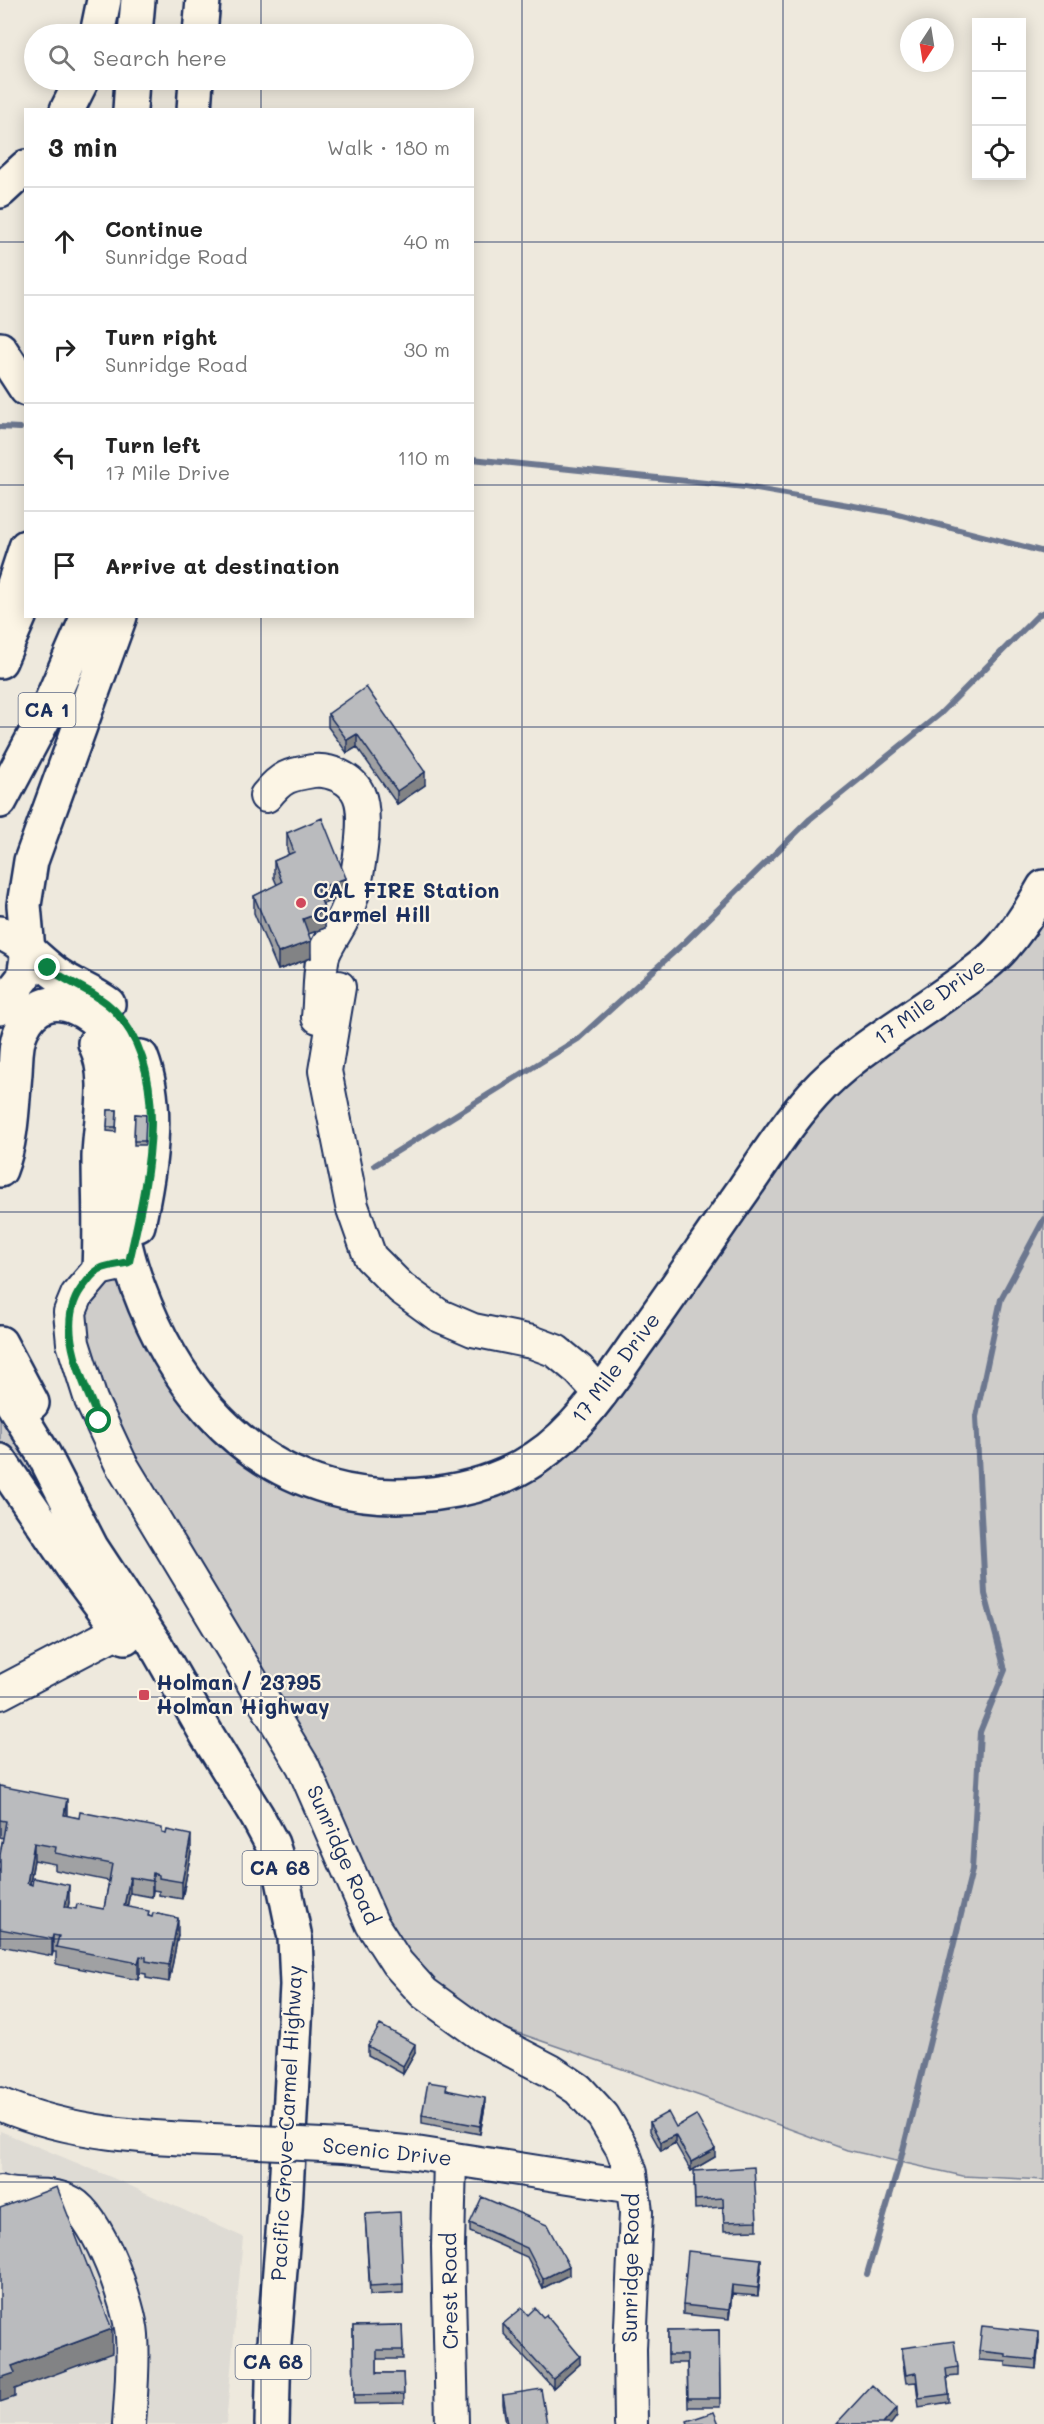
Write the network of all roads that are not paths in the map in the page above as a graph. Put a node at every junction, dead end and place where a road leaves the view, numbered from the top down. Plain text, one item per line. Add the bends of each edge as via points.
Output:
1 (104, 0) edge
2 (138, 0) edge
3 (203, 0) edge
4 (99, 24) edge
5 (136, 24) edge
6 (201, 24) edge
7 (77, 90) edge
8 (131, 90) edge
9 (195, 90) edge
10 (68, 108) edge
11 (130, 108) edge
12 (194, 108) edge
13 (24, 169) edge
14 (0, 191) edge
15 (0, 349) edge
16 (24, 386) edge
17 (24, 553) edge
18 (24, 607) edge
19 (87, 618) edge
20 (119, 618) edge
21 (0, 627) edge
22 (0, 661) edge
23 (266, 796) dead end
24 (0, 801) edge
25 (1044, 887) edge
26 (0, 933) edge
27 (28, 951) junction
28 (339, 987) dead end
29 (15, 1012) edge
30 (325, 1071) junction
31 (0, 1170) edge
32 (114, 1265) junction
33 (0, 1343) edge
34 (0, 1383) edge
35 (601, 1394) junction
36 (1, 1463) edge
37 (55, 1476) junction
38 (120, 1630) junction
39 (0, 1693) edge
40 (207, 1735) junction
41 (0, 2104) edge
42 (450, 2158) junction
43 (633, 2187) junction
44 (0, 2192) edge
45 (129, 2424) edge
46 (272, 2424) edge
47 (452, 2424) edge
48 (632, 2424) edge

1 - 4 main road
2 - 5 main road
3 - 6 main road
7 - 10 main road
8 - 11 main road
9 - 12 main road
13 - 14 main road
15 - 16 main road
17 - 21 main road
18 - 22 main road
19 - 24 main road, CA 1 via 43,720
20 - 27 main road via 31,861 24,905
23 - 30 street via 287,776 321,770 346,780 359,793 361,859 348,909 323,955 317,1038
25 - 35 main road, 17 Mile Drive via 1002,949 964,981 867,1048 812,1096
26 - 27 main road
27 - 29 main road
27 - 32 main road via 57,974 99,997 115,1012 134,1039 146,1069 151,1119 142,1204
28 - 30 street
29 - 31 main road via 18,1038 9,1137
29 - 32 main road, 17 Mile Drive via 59,1004 87,1012 109,1033 123,1059 127,1093
30 - 35 street via 352,1206 370,1257 401,1288 438,1315 473,1330 556,1351
32 - 35 main road, 17 Mile Drive via 149,1315 170,1358 212,1416 267,1459 296,1476 329,1488 398,1496 477,1485 536,1458 567,1432
32 - 43 street, Sunridge Road via 77,1295 70,1312 77,1358 99,1421 127,1475 303,1766 372,1924 411,1980 438,2005 482,2035 565,2079 591,2101 622,2148
33 - 37 main road via 36,1412
34 - 37 main road, Pacific Grove-Carmel Highway / CA 68
36 - 38 main road, Pacific Grove-Carmel Highway / CA 68
37 - 40 main road, Pacific Grove-Carmel Highway / CA 68 via 91,1546 164,1658
38 - 39 street
38 - 40 main road, Pacific Grove-Carmel Highway / CA 68
40 - 46 main road, Pacific Grove-Carmel Highway / CA 68 via 272,1844 285,1886 296,1951 291,2123
41 - 42 street, Scenic Drive, bridge via 49,2122 130,2137 344,2146
42 - 43 street, Scenic Drive
42 - 47 street, Crest Road
43 - 48 street, Sunridge Road via 636,2226 630,2349
44 - 45 street via 54,2196 74,2204 100,2237 132,2334

